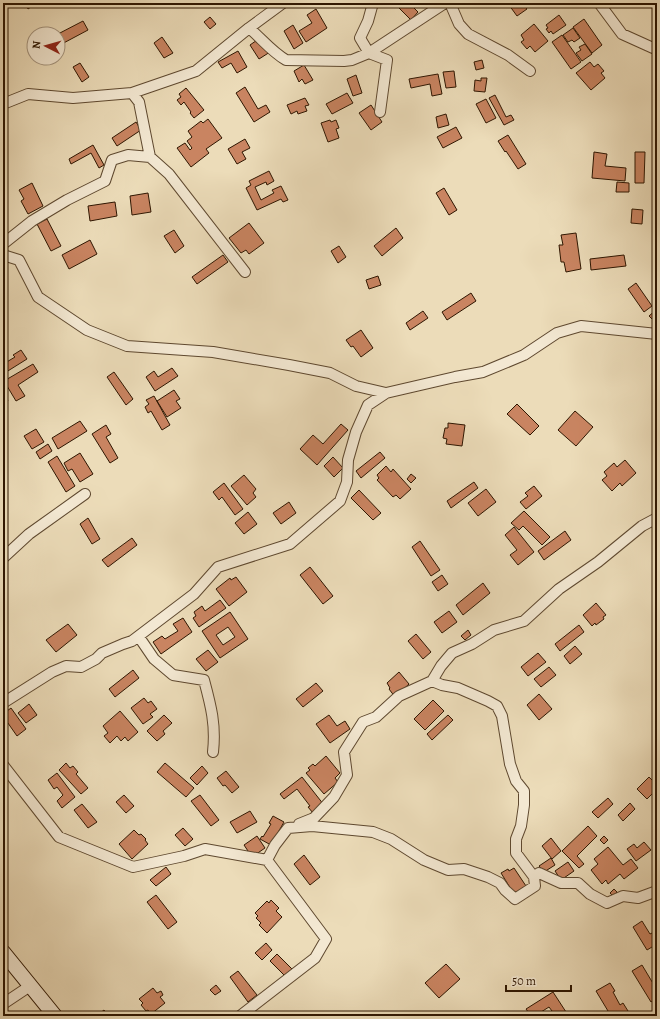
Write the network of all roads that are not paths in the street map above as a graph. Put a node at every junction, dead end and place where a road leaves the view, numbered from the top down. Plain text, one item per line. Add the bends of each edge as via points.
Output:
1 (283, 3) edge
2 (373, 3) edge
3 (445, 3) edge
4 (450, 3) edge
5 (599, 3) edge
6 (249, 28) junction
7 (388, 40) junction
8 (657, 46) edge
9 (369, 53) junction
10 (386, 60) junction
11 (530, 71) dead end
12 (132, 93) junction
13 (3, 104) edge
14 (380, 112) dead end
15 (150, 157) junction
16 (3, 244) edge
17 (3, 255) edge
18 (245, 272) dead end
19 (657, 334) edge
20 (386, 393) junction
21 (85, 494) dead end
22 (657, 518) edge
23 (3, 558) edge
24 (139, 637) junction
25 (432, 681) junction
26 (3, 703) edge
27 (214, 752) dead end
28 (3, 765) edge
29 (288, 828) junction
30 (267, 860) junction
31 (534, 877) junction
32 (657, 891) edge
33 (3, 952) edge
34 (30, 986) junction
35 (3, 1004) edge
36 (55, 1016) edge
37 (240, 1016) edge

1 - 6 street
2 - 9 street via 360,38
3 - 7 street
4 - 11 street via 459,24 468,34 508,54
5 - 8 street via 622,34 653,48
6 - 9 street via 286,60 344,62
6 - 12 street via 196,71
7 - 9 street
7 - 10 street
9 - 10 street
10 - 14 street
12 - 13 street via 73,98 28,94
12 - 15 street via 139,102
15 - 16 street via 128,155 112,160 105,181 32,221
15 - 18 street via 169,174
17 - 20 street via 19,260 38,297 88,330 126,346 213,352 289,365 330,373 356,386
19 - 20 street via 581,326 557,333 524,355 483,372
20 - 24 street via 368,405 356,432 348,460 347,482 340,501 290,544 218,567 194,594
21 - 23 street via 29,534
22 - 25 street via 642,526 598,562 559,589 524,621 494,630 452,653
24 - 26 street via 102,653 81,667 66,666 52,672
24 - 27 street via 154,659 173,675 204,680 213,716
25 - 29 street via 399,696 376,717 363,722 344,752 347,775 334,797 314,818
25 - 31 street via 458,688 497,706 502,716 510,764 516,781 524,791 516,853
28 - 30 street via 59,837 133,867 205,849
29 - 30 street
29 - 31 street via 312,826 373,832 448,870 464,868 488,877 500,883 516,899 535,886
30 - 37 street via 326,939 315,958
31 - 32 street via 539,873 561,883 578,883 590,894 607,903 623,896 638,898
33 - 34 street
34 - 35 street
34 - 36 street

